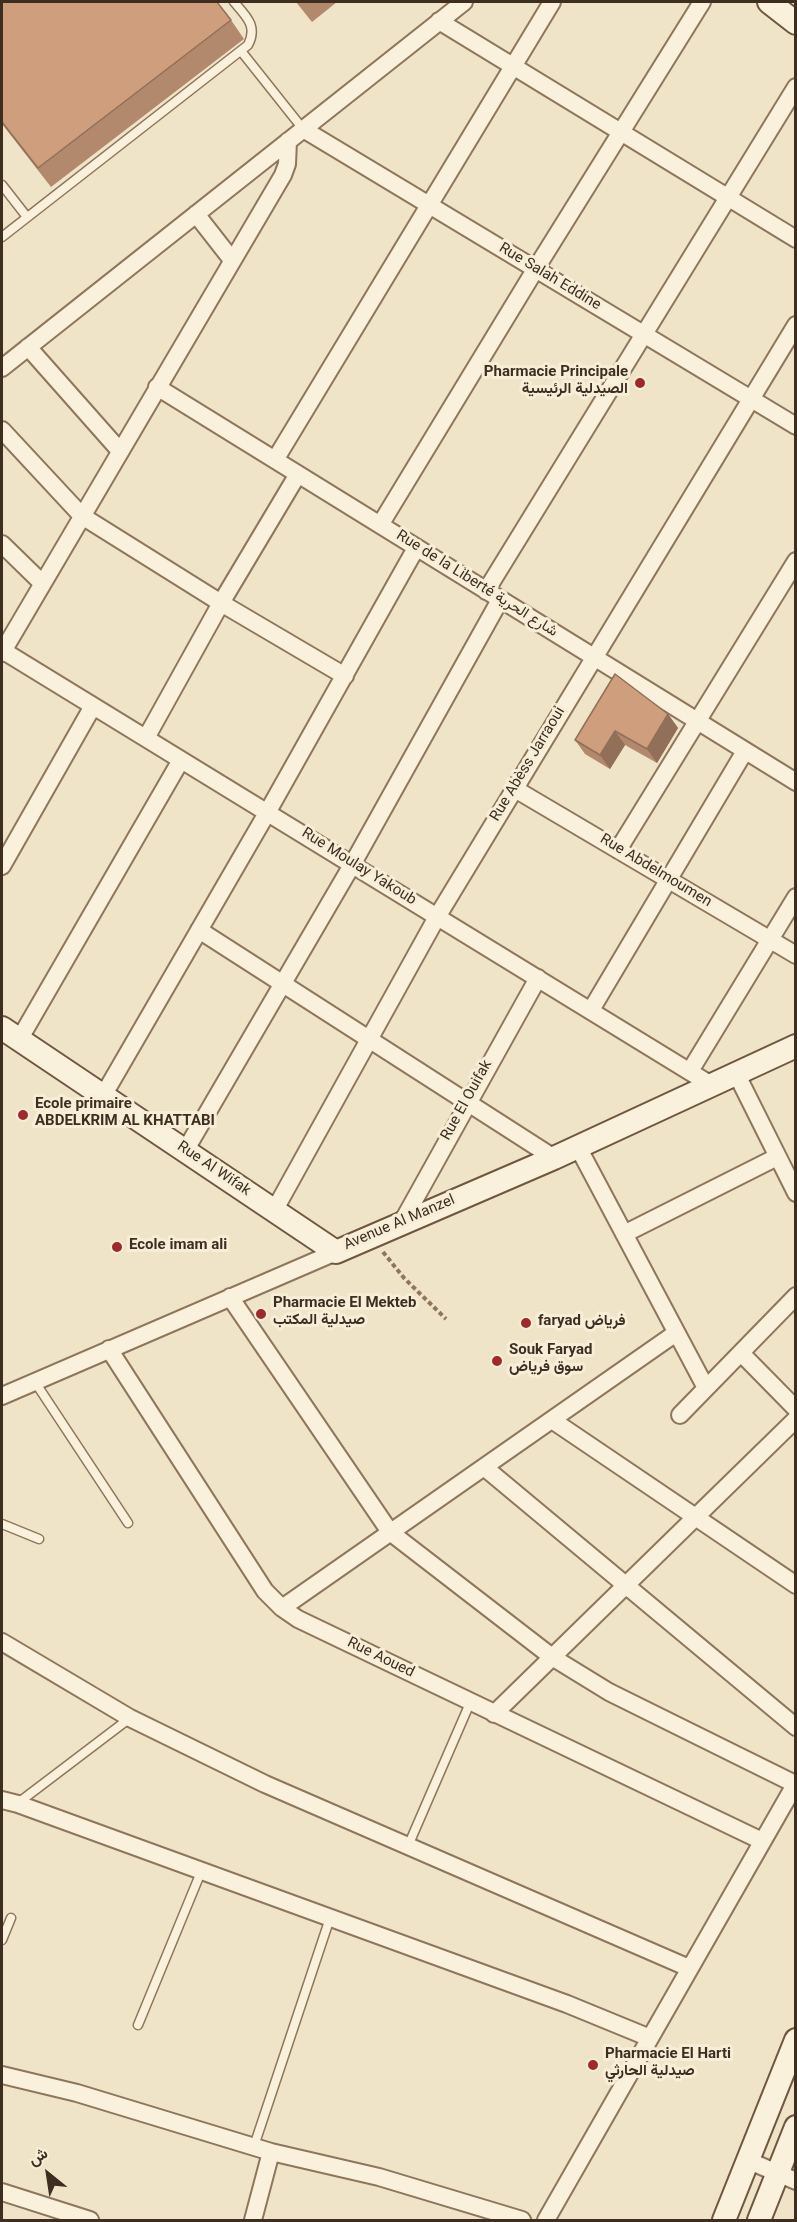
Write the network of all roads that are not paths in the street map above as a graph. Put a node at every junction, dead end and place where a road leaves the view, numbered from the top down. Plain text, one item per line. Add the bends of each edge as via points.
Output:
1 (234, 2) edge
2 (464, 2) edge
3 (552, 2) edge
4 (702, 2) edge
5 (769, 2) edge
6 (440, 21) junction
7 (795, 23) edge
8 (241, 51) junction
9 (514, 66) junction
10 (795, 87) edge
11 (303, 129) junction
12 (621, 132) junction
13 (288, 141) junction
14 (2, 185) edge
15 (728, 197) junction
16 (429, 206) junction
17 (196, 214) junction
18 (27, 217) junction
19 (2, 237) edge
20 (795, 239) edge
21 (232, 260) junction
22 (535, 270) junction
23 (795, 325) edge
24 (644, 335) junction
25 (28, 347) junction
26 (2, 368) edge
27 (157, 387) junction
28 (751, 400) junction
29 (795, 426) edge
30 (2, 430) edge
31 (120, 451) junction
32 (275, 460) junction
33 (298, 474) junction
34 (82, 516) junction
35 (380, 525) junction
36 (2, 544) edge
37 (416, 548) junction
38 (795, 561) edge
39 (42, 583) junction
40 (493, 595) junction
41 (221, 603) junction
42 (2, 651) edge
43 (594, 658) junction
44 (345, 676) junction
45 (93, 706) junction
46 (698, 722) junction
47 (146, 738) junction
48 (745, 751) junction
49 (180, 760) junction
50 (795, 782) edge
51 (515, 789) junction
52 (267, 813) junction
53 (618, 850) junction
54 (352, 865) junction
55 (2, 866) edge
56 (668, 880) junction
57 (795, 897) edge
58 (437, 917) junction
59 (199, 930) junction
60 (769, 939) junction
61 (795, 955) edge
62 (538, 978) junction
63 (283, 983) junction
64 (591, 1011) junction
65 (10, 1034) edge
66 (369, 1039) junction
67 (795, 1046) edge
68 (690, 1071) junction
69 (737, 1075) junction
70 (713, 1086) junction
71 (103, 1096) junction
72 (467, 1102) junction
73 (578, 1147) junction
74 (185, 1151) junction
75 (777, 1156) junction
76 (554, 1158) junction
77 (795, 1193) edge
78 (274, 1211) junction
79 (401, 1224) junction
80 (624, 1234) junction
81 (336, 1252) junction
82 (795, 1296) edge
83 (230, 1297) junction
84 (676, 1333) junction
85 (109, 1349) junction
86 (741, 1353) junction
87 (35, 1382) junction
88 (706, 1388) junction
89 (2, 1396) edge
90 (795, 1409) edge
91 (680, 1415) dead end
92 (795, 1419) edge
93 (552, 1420) junction
94 (484, 1467) junction
95 (696, 1517) junction
96 (128, 1523) dead end
97 (2, 1524) edge
98 (390, 1532) junction
99 (39, 1539) dead end
100 (626, 1585) junction
101 (795, 1585) edge
102 (282, 1608) junction
103 (2, 1642) edge
104 (552, 1657) junction
105 (470, 1703) junction
106 (494, 1714) junction
107 (130, 1718) junction
108 (795, 1727) edge
109 (795, 1783) edge
110 (10, 1802) edge
111 (762, 1840) junction
112 (408, 1846) junction
113 (201, 1872) junction
114 (11, 1918) dead end
115 (330, 1918) junction
116 (2, 1940) edge
117 (689, 1968) junction
118 (138, 2025) dead end
119 (650, 2038) junction
120 (795, 2040) edge
121 (2, 2075) edge
122 (795, 2127) edge
123 (254, 2146) junction
124 (271, 2152) junction
125 (747, 2160) junction
126 (787, 2177) edge
127 (2, 2192) edge
128 (90, 2220) edge
129 (253, 2220) edge
130 (522, 2220) edge
131 (546, 2220) edge
132 (724, 2220) edge
133 (759, 2220) edge

1 - 8 lane via 252,27 253,37
2 - 6 street
3 - 9 street
4 - 12 street
5 - 7 street
6 - 9 street
6 - 11 street
8 - 11 lane
8 - 18 lane
9 - 12 street
9 - 16 street
10 - 15 street
11 - 13 street
11 - 16 street, Rue Salah Eddine
12 - 15 street
12 - 22 street
13 - 17 street
13 - 21 street via 283,175
14 - 18 lane
15 - 20 street
15 - 24 street
16 - 22 street, Rue Salah Eddine
16 - 32 street
17 - 21 street
17 - 25 street
18 - 19 lane
21 - 27 street
22 - 24 street, Rue Salah Eddine
22 - 35 street
23 - 28 street, Rue Abèss Jarraoui
24 - 28 street, Rue Salah Eddine
24 - 40 street
25 - 26 street
25 - 31 street
27 - 31 street
27 - 32 street, Rue de la Liberté شارع الحرية
28 - 29 street, Rue Salah Eddine
28 - 43 street, Rue Abèss Jarraoui
30 - 34 street
31 - 34 street
32 - 33 street, Rue de la Liberté شارع الحرية
33 - 35 street, Rue de la Liberté شارع الحرية
33 - 41 street
34 - 39 street
34 - 41 street
35 - 37 street, Rue de la Liberté شارع الحرية
36 - 39 street
37 - 40 street, Rue de la Liberté شارع الحرية
37 - 44 street
38 - 46 street
39 - 42 street
40 - 43 street, Rue de la Liberté شارع الحرية
40 - 54 street
41 - 44 street
41 - 47 street
42 - 45 street, Rue Moulay Yakoub
43 - 46 street, Rue de la Liberté شارع الحرية
43 - 51 street, Rue Abèss Jarraoui
44 - 52 street
45 - 47 street, Rue Moulay Yakoub
45 - 55 street
46 - 48 street, Rue de la Liberté شارع الحرية
46 - 53 street
47 - 49 street, Rue Moulay Yakoub
48 - 50 street, Rue de la Liberté شارع الحرية
48 - 56 street
49 - 52 street, Rue Moulay Yakoub
49 - 65 street
51 - 53 street, Rue Abdelmoumen
51 - 58 street, Rue Abèss Jarraoui
52 - 54 street, Rue Moulay Yakoub
52 - 59 street
53 - 56 street, Rue Abdelmoumen
54 - 58 street, Rue Moulay Yakoub
54 - 63 street
56 - 60 street, Rue Abdelmoumen
56 - 64 street
57 - 60 street
58 - 62 street, Rue Moulay Yakoub
58 - 66 street, Rue Abèss Jarraoui
59 - 63 street
59 - 71 street
60 - 61 street, Rue Abdelmoumen
60 - 68 street
62 - 64 street, Rue Moulay Yakoub
62 - 72 street, Rue El Ouifak
63 - 66 street
63 - 74 street
64 - 68 street, Rue Moulay Yakoub
65 - 71 street, Rue Al Wifak
66 - 72 street
66 - 78 street, Rue Abèss Jarraoui
67 - 69 street, Avenue Al Manzel
68 - 70 street, Rue Moulay Yakoub
69 - 70 street, Avenue Al Manzel
69 - 75 street
70 - 73 street, Avenue Al Manzel
71 - 74 street, Rue Al Wifak
72 - 76 street
72 - 79 street, Rue El Ouifak
73 - 76 street, Avenue Al Manzel
73 - 80 street
74 - 78 street, Rue Al Wifak
75 - 77 street
75 - 80 street
76 - 79 street, Avenue Al Manzel
78 - 81 street, Rue Al Wifak
79 - 81 street, Avenue Al Manzel
80 - 84 street
81 - 83 street, Avenue Al Manzel
82 - 86 street
83 - 85 street, Avenue Al Manzel
83 - 98 street
84 - 88 street
84 - 93 street
85 - 87 street, Avenue Al Manzel
85 - 102 street, Rue Aoued via 265,1591
86 - 88 street
86 - 90 street
87 - 89 street, Avenue Al Manzel
87 - 96 lane
88 - 91 street
92 - 95 street
93 - 94 street
93 - 95 street
94 - 98 street
94 - 100 street
95 - 100 street
95 - 101 street
97 - 99 lane
98 - 102 street
98 - 104 street
100 - 104 street
100 - 108 street
102 - 105 street, Rue Aoued
103 - 107 street
104 - 106 street
104 - 109 street via 609,1692
105 - 106 street, Rue Aoued
105 - 112 lane
106 - 111 street, Rue Aoued
107 - 110 lane
107 - 112 street via 265,1784
109 - 111 street
110 - 113 street
111 - 117 street
112 - 117 street
113 - 115 street
113 - 118 lane
114 - 116 lane
115 - 119 street
115 - 123 lane
117 - 119 street
119 - 131 street
120 - 125 street
121 - 123 street via 77,2093
122 - 126 street
123 - 124 street
124 - 129 street
124 - 130 street via 379,2177
125 - 126 street
125 - 132 street
126 - 133 street
127 - 128 street

